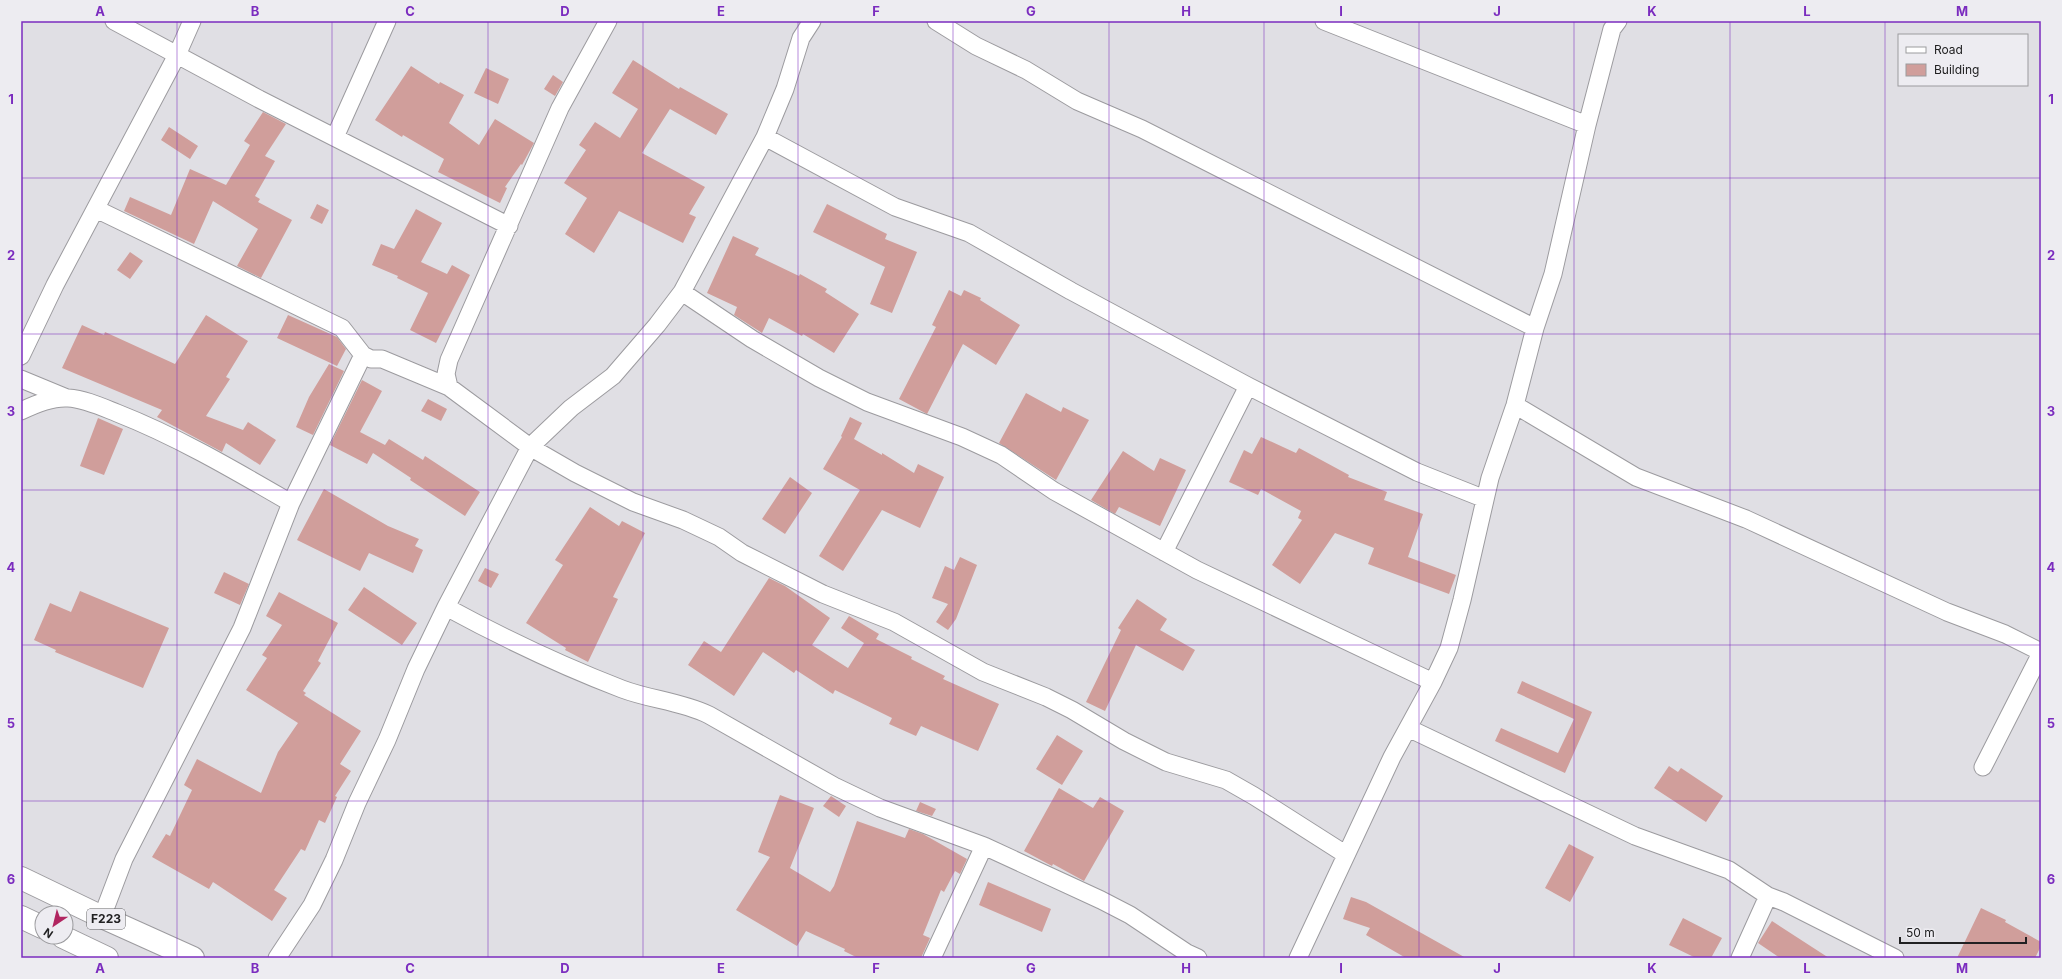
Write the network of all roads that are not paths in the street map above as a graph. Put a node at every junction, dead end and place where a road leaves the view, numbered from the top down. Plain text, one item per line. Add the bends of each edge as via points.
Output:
1 (114, 21) edge
2 (192, 21) edge
3 (387, 21) edge
4 (608, 21) edge
5 (812, 21) edge
6 (936, 21) edge
7 (1324, 21) edge
8 (1618, 21) edge
9 (177, 55) junction
10 (1587, 125) junction
11 (335, 137) junction
12 (765, 137) junction
13 (96, 209) junction
14 (508, 226) junction
15 (682, 292) junction
16 (1534, 328) junction
17 (363, 355) junction
18 (21, 356) edge
19 (21, 378) edge
20 (1248, 386) junction
21 (449, 387) junction
22 (67, 398) junction
23 (1515, 405) junction
24 (21, 411) edge
25 (530, 447) junction
26 (1485, 499) junction
27 (291, 503) junction
28 (1164, 552) junction
29 (446, 607) junction
30 (2041, 652) edge
31 (1433, 682) junction
32 (1408, 728) junction
33 (1983, 766) dead end
34 (984, 846) junction
35 (1345, 854) junction
36 (21, 878) edge
37 (1768, 896) junction
38 (56, 904) edge
39 (21, 917) edge
40 (102, 917) junction
41 (34, 923) edge
42 (74, 942) edge
43 (107, 958) edge
44 (193, 958) edge
45 (278, 958) edge
46 (932, 958) edge
47 (1198, 958) edge
48 (1298, 958) edge
49 (1740, 958) edge
50 (1895, 958) edge

1 - 9 street
2 - 9 street
3 - 11 street
4 - 14 street via 560,108
5 - 12 street via 802,38
6 - 16 street via 976,46 1026,70 1077,101 1142,129
7 - 10 street
8 - 10 street via 1612,29
9 - 11 street
9 - 13 street
10 - 16 street via 1554,274
11 - 14 street
12 - 15 street
12 - 20 street via 895,207 968,234
13 - 17 street via 342,328
13 - 18 street via 54,285
14 - 21 street via 449,360 446,374
15 - 25 street via 613,376 571,408
15 - 28 street via 752,339 819,378 867,402 962,437 1001,455 1054,491
16 - 23 street
17 - 21 street via 371,359 382,359
17 - 27 street
19 - 22 street
20 - 26 street via 1418,472
20 - 28 street
21 - 25 street
22 - 24 street via 41,402
22 - 27 street via 93,404 164,434 198,450
23 - 26 street
23 - 30 street via 1606,461 1641,479 1746,519 1947,612 2005,634
25 - 29 street
25 - 35 street via 617,494 719,537 742,553 823,594 894,622 984,672 1046,697 1166,762 1226,780
26 - 31 street via 1449,648
27 - 40 street via 242,628 124,859
28 - 31 street
29 - 34 street via 498,635 624,690 690,706 834,786 880,808
29 - 45 street via 416,669 388,740 357,802 334,860 312,905
30 - 33 street
31 - 32 street
32 - 35 street
32 - 37 street via 1635,836 1730,870
34 - 46 street
34 - 47 street via 1113,906
35 - 48 street via 1326,902
36 - 38 main road, F223
37 - 49 street
37 - 50 street
38 - 40 main road, F223
39 - 41 main road
40 - 44 main road, F223
42 - 43 main road, F223

